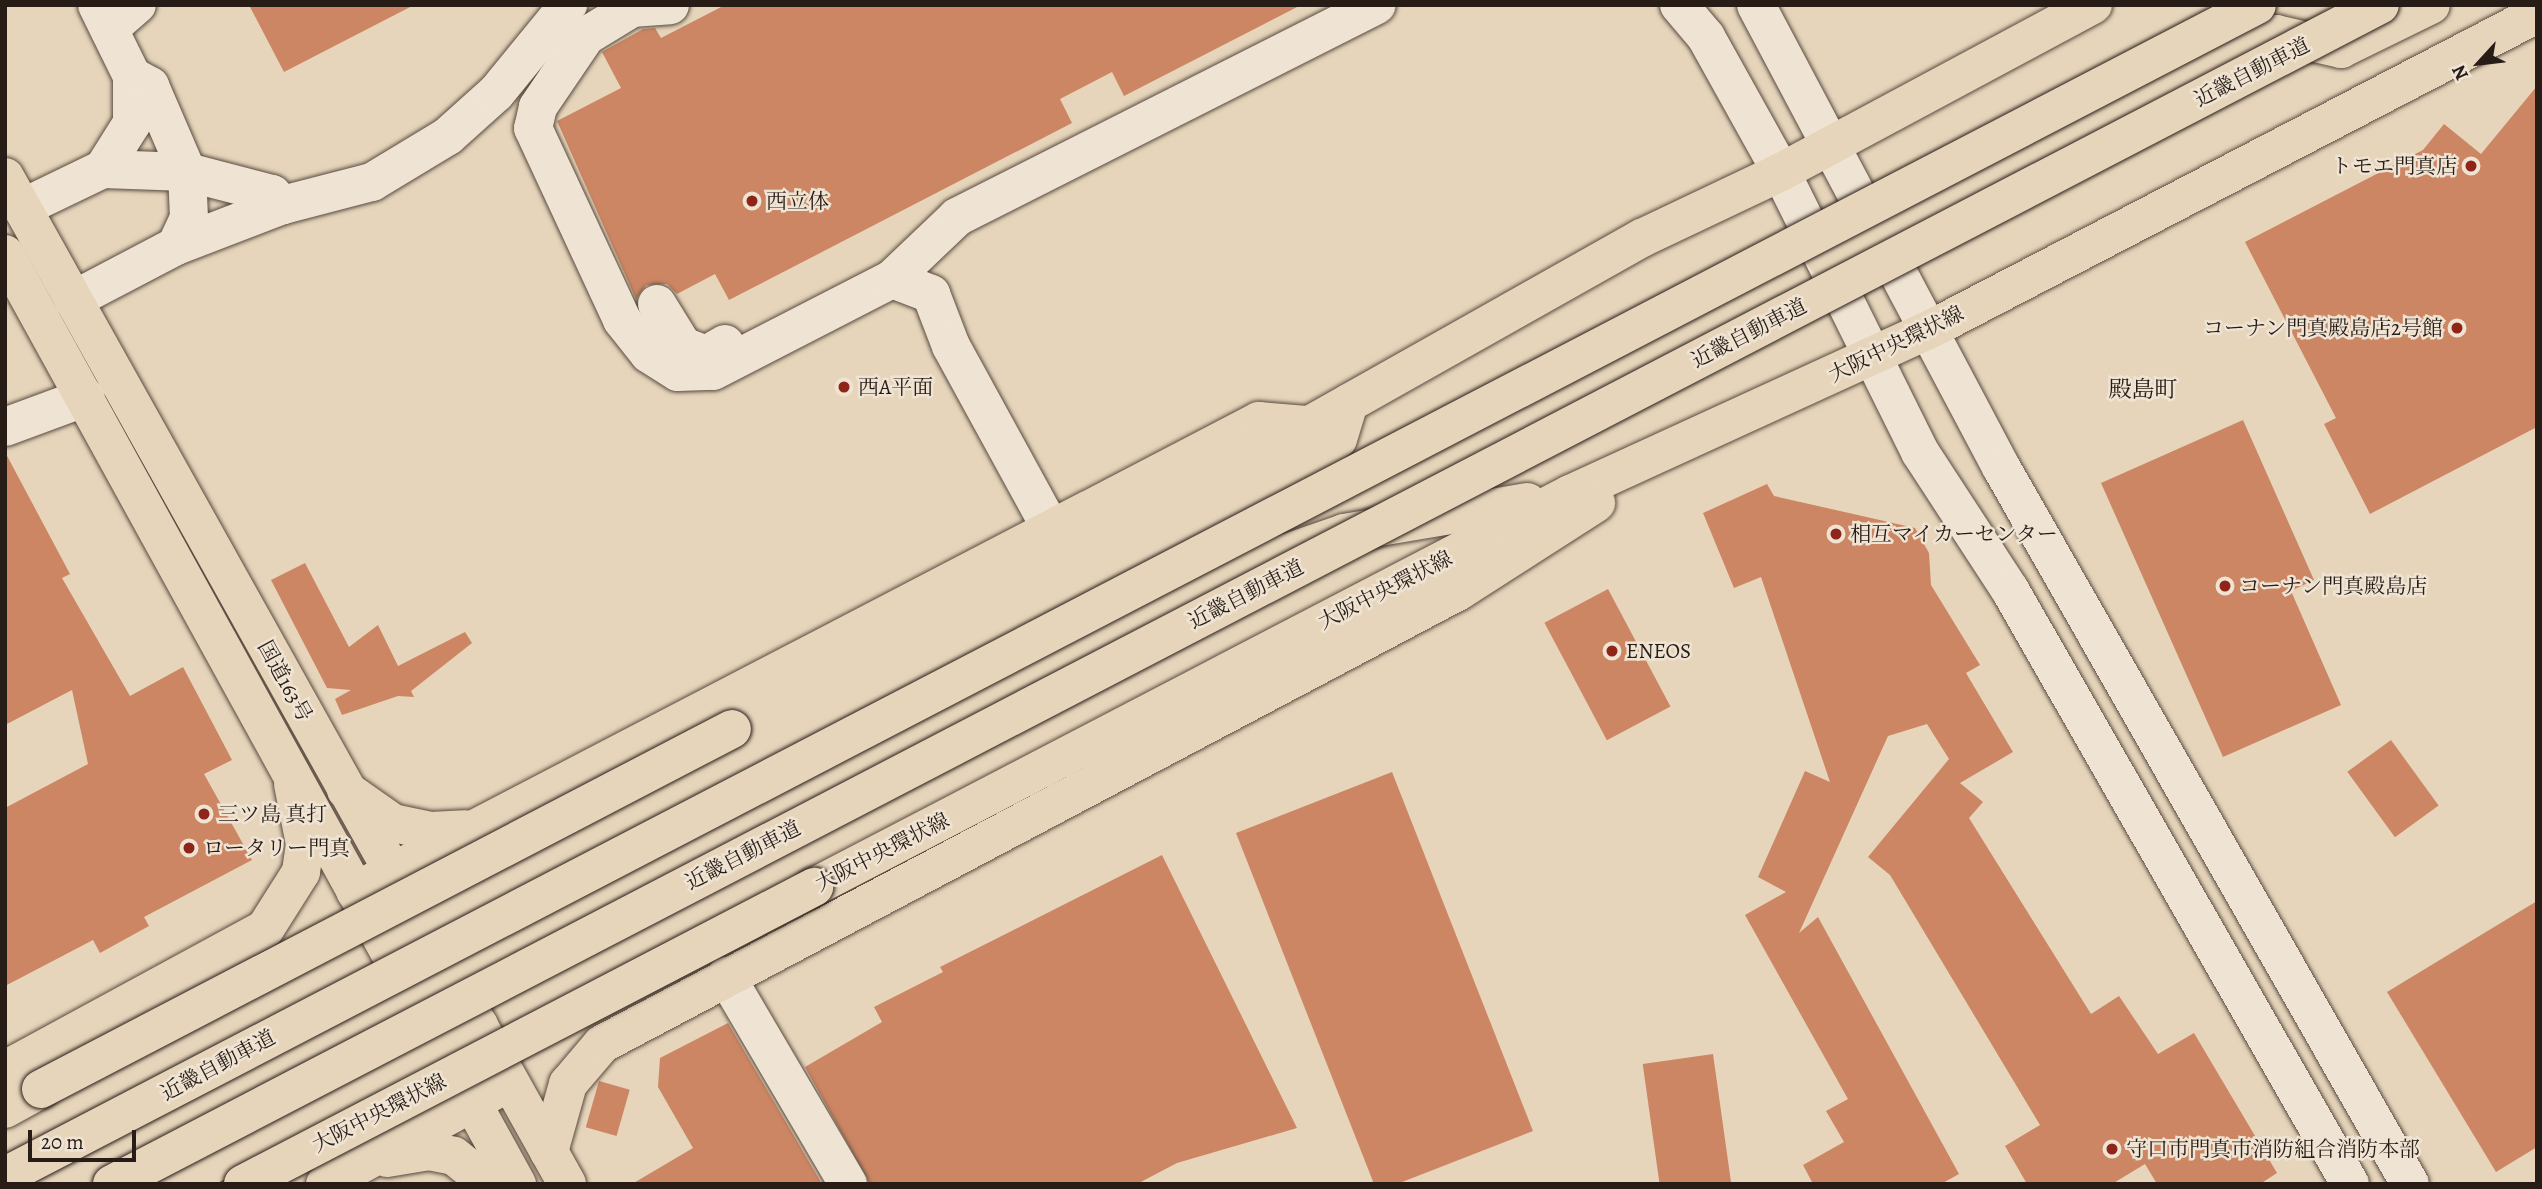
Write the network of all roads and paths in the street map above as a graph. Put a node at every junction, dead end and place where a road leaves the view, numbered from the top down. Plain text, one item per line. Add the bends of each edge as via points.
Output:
1 (568, 5) edge
2 (670, 5) edge
3 (1376, 5) edge
4 (1679, 5) edge
5 (1756, 5) edge
6 (2093, 5) edge
7 (2257, 5) edge
8 (2380, 5) edge
9 (2431, 5) edge
10 (634, 7) edge
11 (114, 13) edge
12 (2537, 14) edge
13 (1699, 21) edge
14 (132, 76) junction
15 (1830, 146) junction
16 (103, 169) junction
17 (187, 172) junction
18 (1781, 172) junction
19 (14, 192) edge
20 (283, 205) junction
21 (957, 217) junction
22 (1875, 232) junction
23 (176, 246) junction
24 (5, 254) edge
25 (1825, 257) junction
26 (892, 279) junction
27 (73, 300) junction
28 (657, 304) dead end
29 (1928, 330) junction
30 (1875, 355) junction
31 (86, 397) junction
32 (1349, 403) junction
33 (5, 427) edge
34 (1669, 451) junction
35 (1570, 494) junction
36 (1057, 542) junction
37 (290, 774) junction
38 (346, 790) junction
39 (472, 828) junction
40 (392, 870) junction
41 (355, 891) junction
42 (425, 931) junction
43 (389, 950) junction
44 (449, 975) junction
45 (726, 976) junction
46 (413, 993) junction
47 (479, 1025) junction
48 (442, 1044) junction
49 (5, 1070) edge
50 (510, 1082) junction
51 (474, 1102) junction
52 (5, 1109) edge
53 (363, 1164) junction
54 (558, 1168) edge
55 (5, 1176) edge
56 (50, 1184) edge
57 (112, 1184) edge
58 (176, 1184) edge
59 (243, 1184) edge
60 (326, 1184) edge
61 (489, 1184) edge
62 (517, 1184) edge
63 (848, 1184) edge
64 (2350, 1184) edge
65 (2410, 1184) edge

1 - 20 street via 496,93 448,136 372,182
2 - 10 street
3 - 21 street
4 - 13 street
5 - 15 street
6 - 15 main road
7 - 55 main road, 近畿自動車道, bridge
8 - 57 main road, 近畿自動車道, bridge
9 - 22 main road via 2341,49 2276,34 2236,46
10 - 26 street via 586,36 538,107 533,128 622,320 649,354 678,372 713,371
11 - 14 street
12 - 29 main road, 大阪中央環状線
13 - 18 street
14 - 16 street via 132,123
14 - 17 street via 150,86
15 - 18 main road
15 - 22 street
16 - 17 street
16 - 19 street
17 - 20 street via 211,184 272,194
17 - 23 street via 189,218
18 - 25 street
18 - 32 main road via 1642,238
19 - 27 main road, 国道163号
20 - 23 street
21 - 26 street
21 - 28 street via 706,355 683,346
22 - 25 main road
22 - 29 street
23 - 27 street
24 - 31 main road, 国道163号
25 - 30 street
26 - 36 street via 931,294 951,346
27 - 38 main road, 国道163号
29 - 30 main road, 大阪中央環状線
29 - 65 street
30 - 34 main road, 大阪中央環状線
30 - 64 street via 1920,452 2010,590
31 - 33 street
31 - 37 main road, 国道163号
32 - 36 main road via 1308,425 1259,421
32 - 42 main road via 1338,439 1305,464
34 - 35 main road, 大阪中央環状線
34 - 45 main road via 1459,591
35 - 44 main road via 1344,533 1223,575
35 - 59 main road, 大阪中央環状線, bridge
36 - 39 main road
36 - 52 main road, bridge via 733,729
37 - 41 main road, 国道163号
37 - 49 main road via 305,844 301,872 265,929
38 - 39 main road via 393,822 431,831
38 - 40 main road, 国道163号
39 - 40 main road
40 - 41 main road
40 - 42 main road, 国道163号
41 - 43 main road, 国道163号
42 - 43 main road
42 - 44 main road, 国道163号
43 - 46 main road, 国道163号
44 - 46 main road
44 - 47 main road, 国道163号
45 - 54 main road via 601,1044 582,1063 559,1108
45 - 63 street
46 - 48 main road, 国道163号
46 - 56 main road
47 - 48 main road
47 - 50 main road, 国道163号
48 - 51 main road, 国道163号
48 - 58 main road
50 - 51 main road
50 - 54 main road, 国道163号
51 - 53 main road
51 - 62 main road, 国道163号
53 - 60 main road
53 - 61 main road via 429,1151 454,1156

